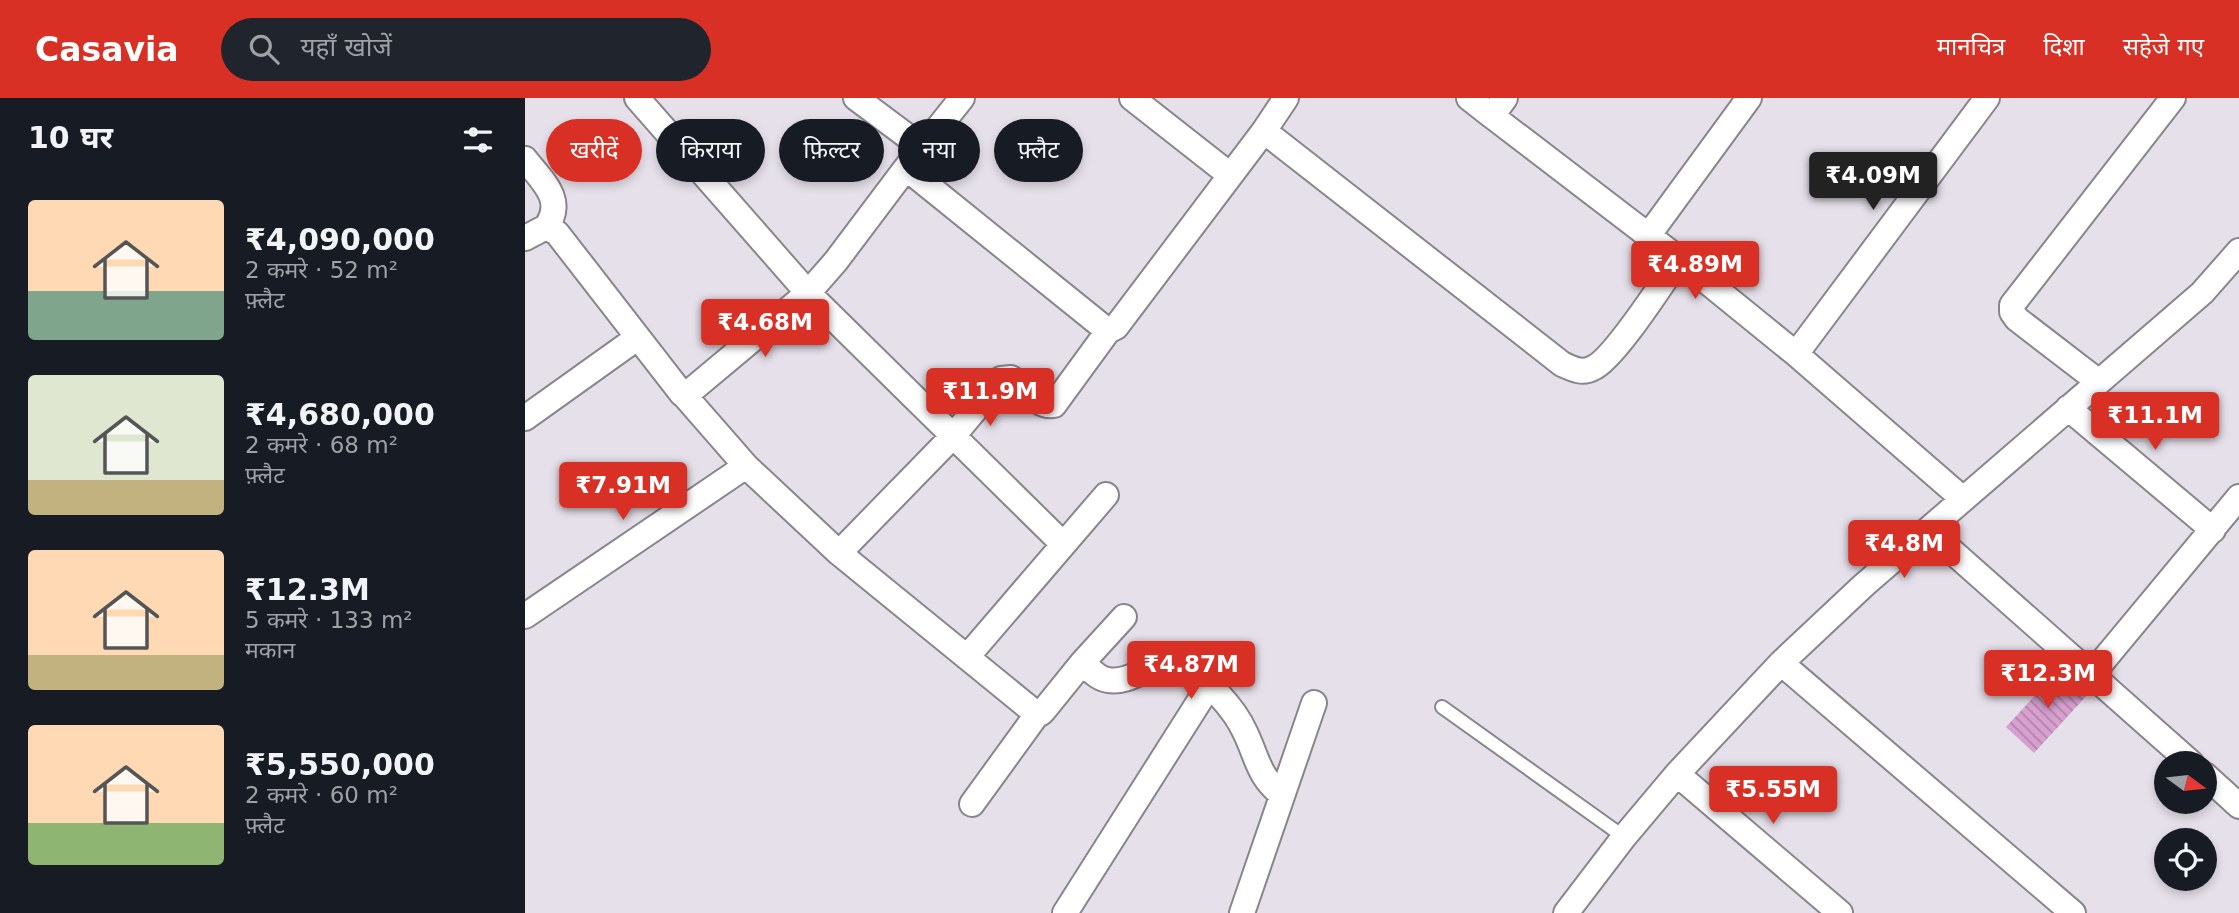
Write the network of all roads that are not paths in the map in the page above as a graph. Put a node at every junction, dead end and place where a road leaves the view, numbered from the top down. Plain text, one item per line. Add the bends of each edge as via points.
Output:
1 (637, 98) edge
2 (856, 98) edge
3 (962, 98) edge
4 (1132, 98) edge
5 (1286, 98) edge
6 (1469, 98) edge
7 (1749, 98) edge
8 (1987, 98) edge
9 (2173, 98) edge
10 (1498, 107) edge
11 (946, 119) edge
12 (898, 129) edge
13 (1264, 131) junction
14 (525, 159) edge
15 (1230, 175) junction
16 (898, 179) edge
17 (923, 182) edge
18 (535, 233) edge
19 (1648, 236) junction
20 (1679, 259) junction
21 (2235, 263) edge
22 (808, 293) junction
23 (1108, 331) junction
24 (637, 338) junction
25 (1796, 354) junction
26 (2099, 382) junction
27 (684, 395) junction
28 (2068, 408) junction
29 (525, 418) edge
30 (953, 436) junction
31 (746, 466) junction
32 (1106, 495) dead end
33 (2239, 497) edge
34 (1963, 499) junction
35 (1928, 530) junction
36 (2213, 530) junction
37 (1063, 544) junction
38 (839, 553) junction
39 (525, 616) edge
40 (1124, 617) dead end
41 (967, 657) junction
42 (1082, 663) junction
43 (1781, 663) junction
44 (2091, 674) junction
45 (1209, 686) junction
46 (1314, 703) dead end
47 (1442, 707) dead end
48 (1038, 713) junction
49 (2178, 751) edge
50 (1677, 774) junction
51 (2217, 786) edge
52 (1282, 795) junction
53 (972, 804) dead end
54 (2239, 806) edge
55 (1624, 837) junction
56 (1065, 913) edge
57 (1242, 913) edge
58 (1566, 913) edge
59 (1840, 913) edge
60 (2073, 913) edge

1 - 22 street
2 - 12 street
3 - 11 street
4 - 15 street
5 - 13 street
6 - 10 street
7 - 19 street
8 - 25 street
9 - 26 street via 2012,305 2017,318
10 - 19 street
13 - 15 street
13 - 20 street via 1562,364 1577,371 1593,368 1609,356
14 - 18 street via 555,205 554,216
15 - 23 street via 1116,327
16 - 22 street
17 - 23 street
18 - 24 street via 557,233
19 - 20 street
20 - 25 street
21 - 26 street
22 - 27 street
22 - 30 street
23 - 30 street via 1053,405 1039,402 1006,377
24 - 27 street
24 - 29 street
25 - 34 street
26 - 28 street
27 - 31 street
28 - 34 street
28 - 36 street
30 - 37 street
30 - 38 street
31 - 38 street
31 - 39 street
32 - 37 street
33 - 36 street
34 - 35 street
35 - 43 street
35 - 44 street
36 - 44 street
37 - 41 street
38 - 41 street
40 - 42 street
41 - 48 street
42 - 45 street via 1109,681 1171,662
42 - 48 street
43 - 50 street
43 - 60 street
44 - 49 street
45 - 52 street via 1245,732 1268,784
45 - 56 street
46 - 52 street
47 - 55 lane
48 - 53 street
50 - 55 street
50 - 59 street
51 - 54 street
52 - 57 street
55 - 58 street

